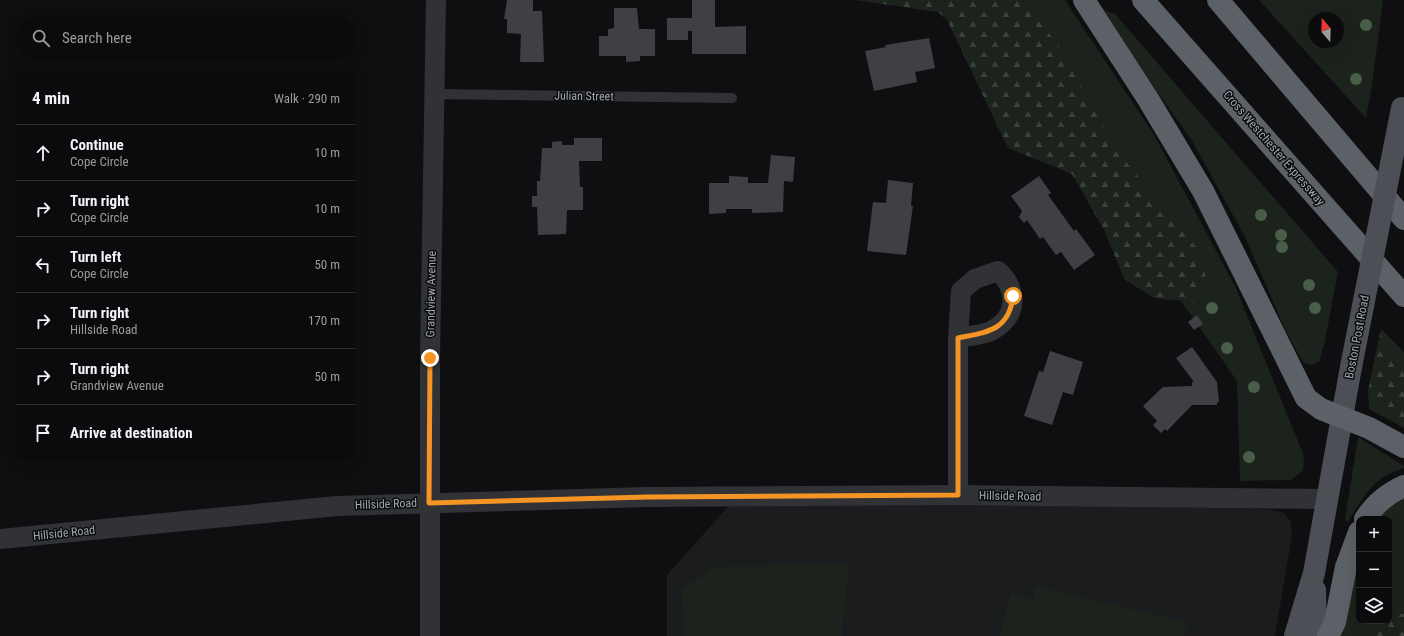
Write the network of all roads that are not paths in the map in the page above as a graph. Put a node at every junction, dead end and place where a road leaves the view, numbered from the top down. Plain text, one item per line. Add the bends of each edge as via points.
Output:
1 (436, 0) edge
2 (1084, 0) edge
3 (1144, 0) edge
4 (1218, 0) edge
5 (1267, 57) junction
6 (435, 94) junction
7 (732, 98) dead end
8 (1403, 105) edge
9 (1404, 198) edge
10 (1404, 219) edge
11 (1404, 296) edge
12 (958, 338) dead end
13 (1341, 417) junction
14 (1404, 448) edge
15 (1404, 486) edge
16 (958, 495) junction
17 (1326, 499) junction
18 (429, 503) junction
19 (1367, 516) edge
20 (0, 539) edge
21 (1356, 540) edge
22 (1314, 573) junction
23 (430, 636) edge
24 (1295, 636) edge
25 (1316, 636) edge
26 (1328, 636) edge

1 - 6 street, Grandview Avenue
2 - 13 highway via 1203,191 1306,398 1321,409
3 - 11 highway, Cross Westchester Expressway
4 - 5 highway
5 - 9 highway
5 - 10 highway
6 - 7 lane, Julian Street
6 - 18 street, Grandview Avenue
8 - 13 main road, Boston Post Road, bridge
12 - 16 street
13 - 14 highway via 1369,428
13 - 17 main road, Boston Post Road
15 - 19 highway via 1389,493
16 - 17 street, Hillside Road
16 - 18 street, Hillside Road via 648,497
17 - 22 main road, Boston Post Road
18 - 20 street, Hillside Road via 337,506
18 - 23 street, Grandview Avenue
21 - 26 highway via 1346,567 1335,622
22 - 24 main road, Boston Post Road
22 - 25 main road, Boston Post Road

